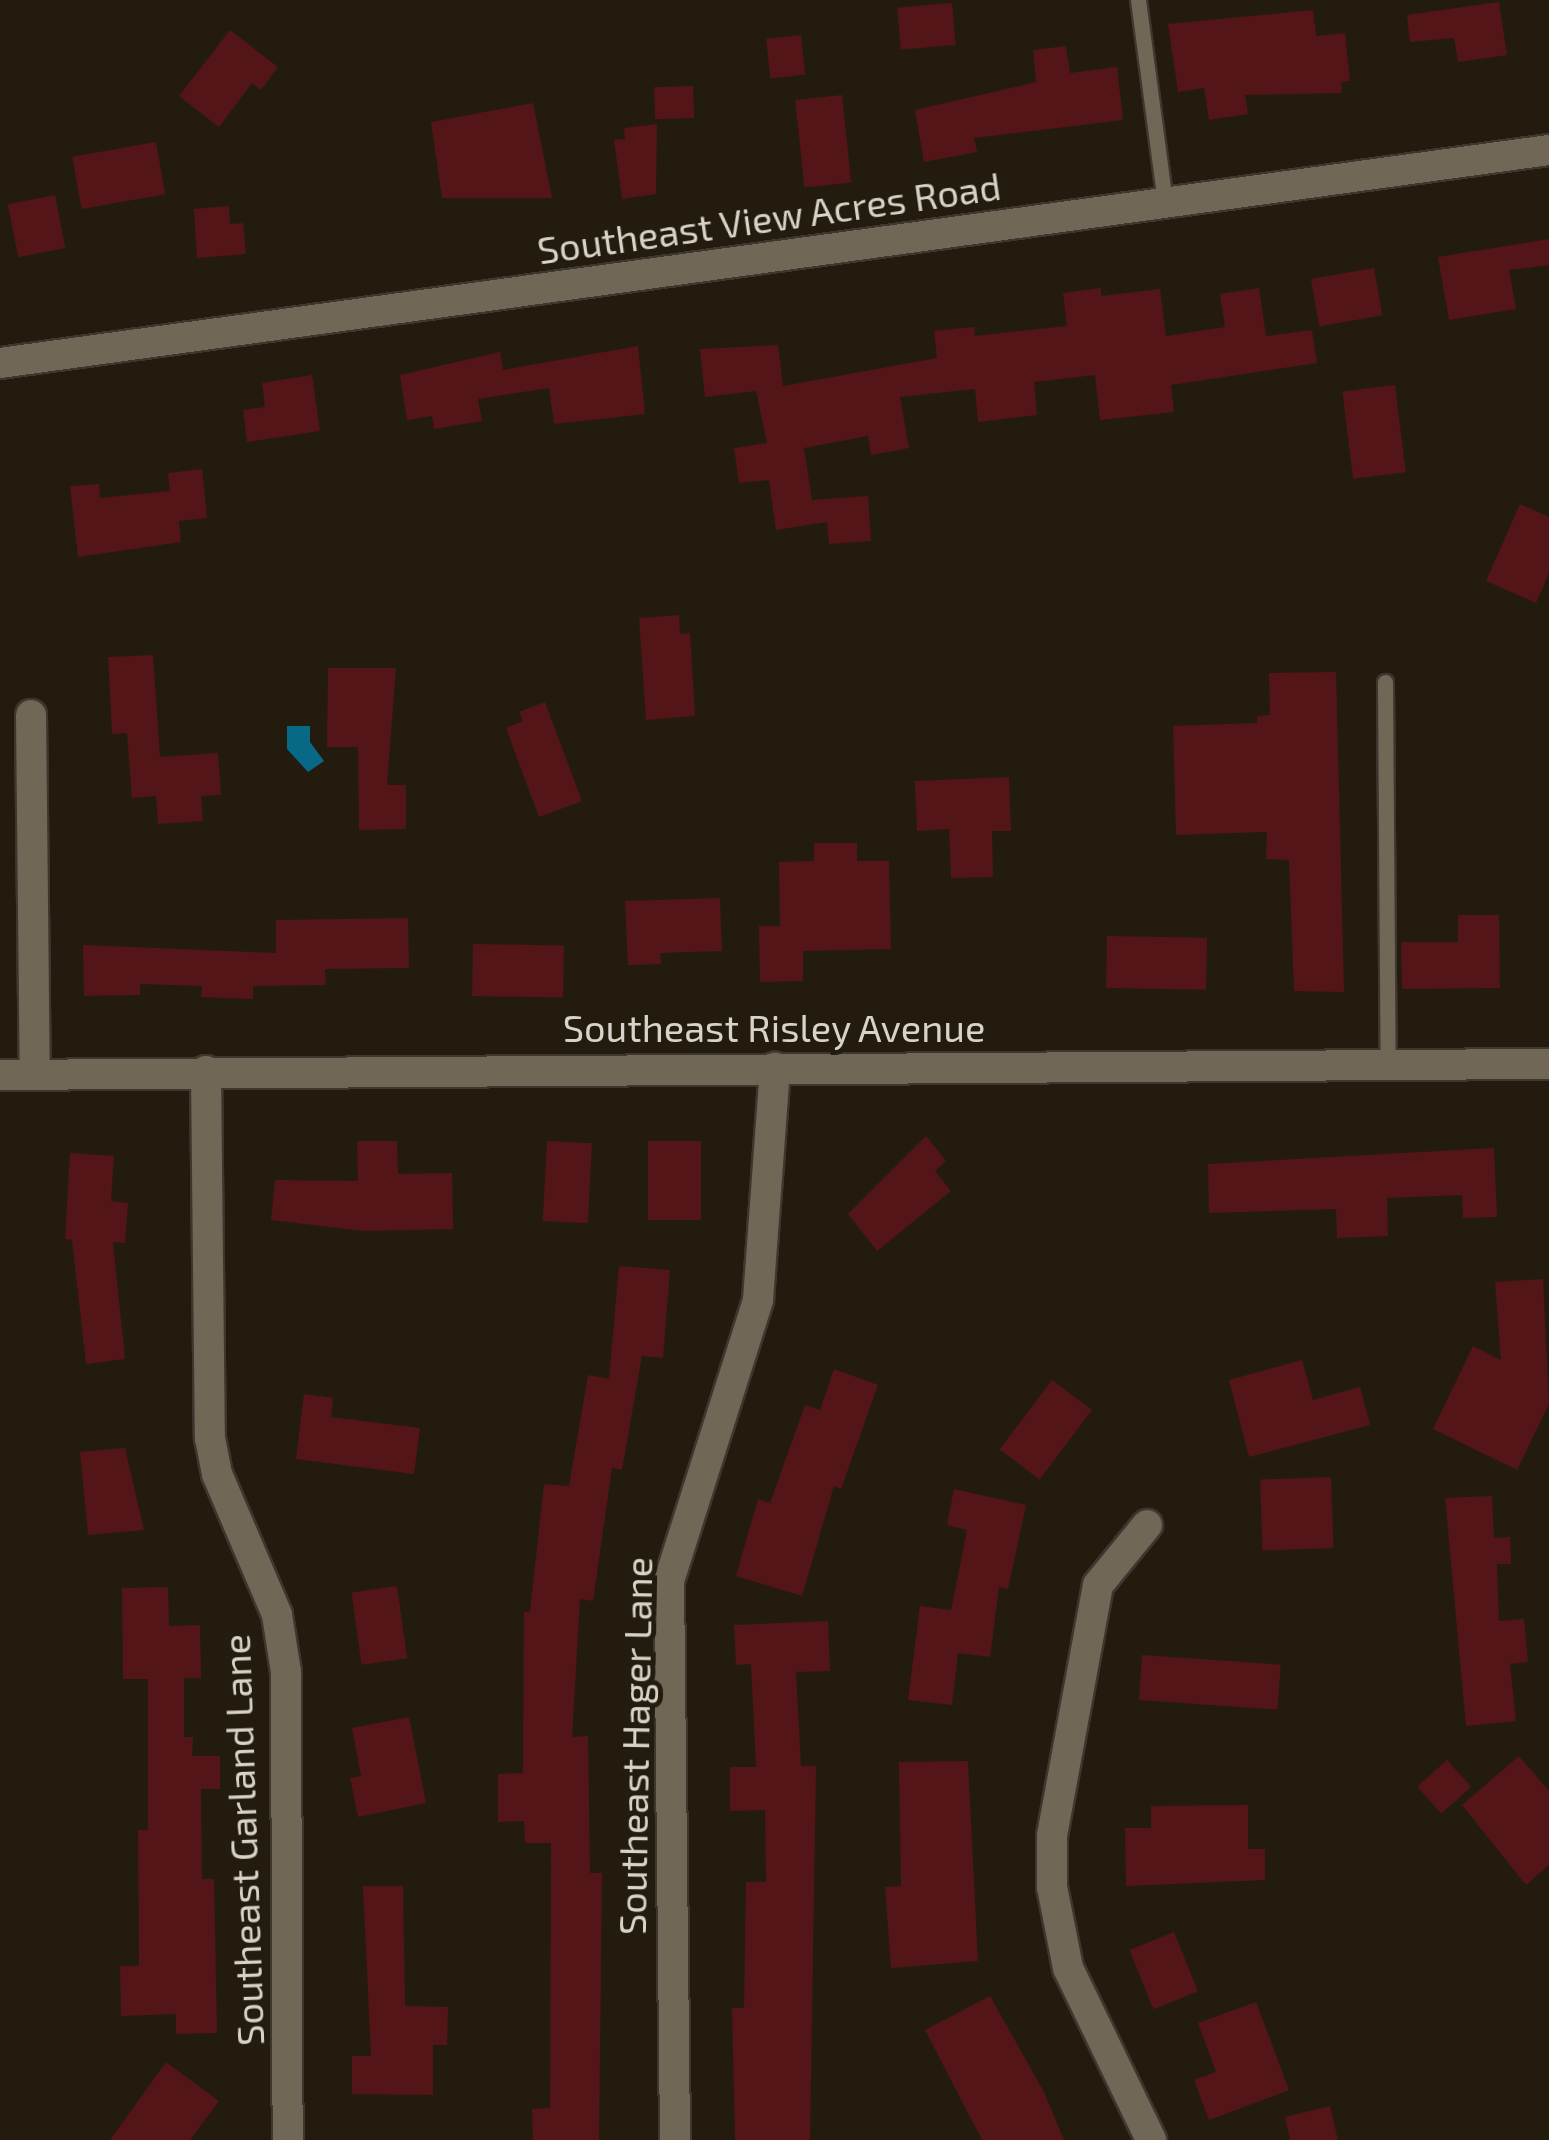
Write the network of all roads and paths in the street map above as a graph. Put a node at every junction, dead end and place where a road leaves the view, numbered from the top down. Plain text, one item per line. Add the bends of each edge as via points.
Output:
1 (1138, 0) edge
2 (1549, 150) edge
3 (1165, 203) junction
4 (0, 362) edge
5 (1385, 682) dead end
6 (31, 716) dead end
7 (1549, 1064) edge
8 (1388, 1065) junction
9 (775, 1068) junction
10 (206, 1071) junction
11 (35, 1074) junction
12 (0, 1075) edge
13 (1147, 1525) dead end
14 (288, 2140) edge
15 (674, 2140) edge
16 (1151, 2140) edge

1 - 3 lane
2 - 3 street, Southeast View Acres Road
3 - 4 street, Southeast View Acres Road
5 - 8 lane
6 - 11 street
7 - 8 street, Southeast Risley Avenue
8 - 9 street, Southeast Risley Avenue
9 - 10 street, Southeast Risley Avenue
9 - 15 street, Southeast Hager Lane via 758,1300 669,1580
10 - 11 street, Southeast Risley Avenue
10 - 14 street, Southeast Garland Lane via 210,1438 216,1474 276,1615 286,1672
11 - 12 street, Southeast Risley Avenue
13 - 16 street via 1098,1585 1052,1836 1052,1886 1068,1968

